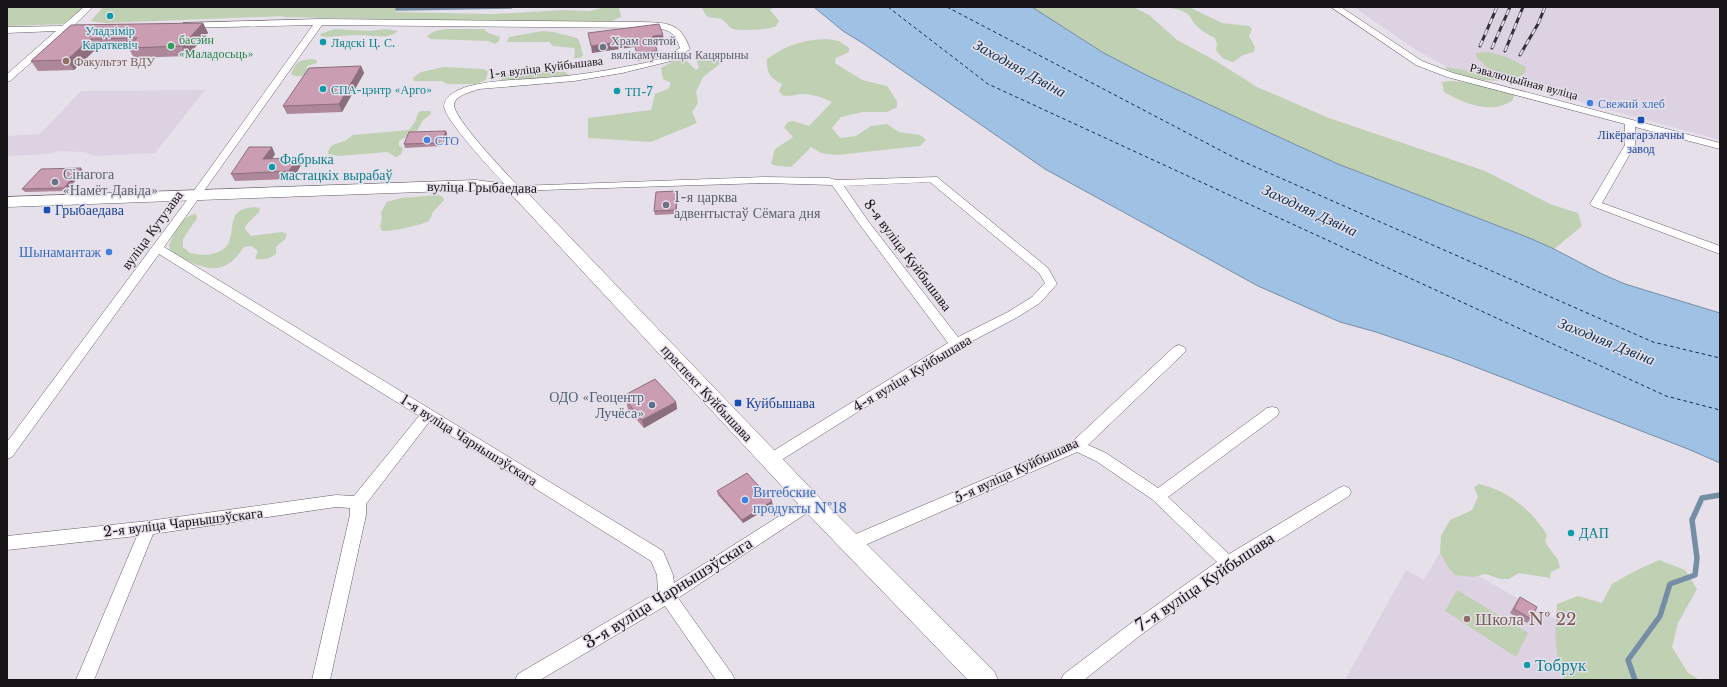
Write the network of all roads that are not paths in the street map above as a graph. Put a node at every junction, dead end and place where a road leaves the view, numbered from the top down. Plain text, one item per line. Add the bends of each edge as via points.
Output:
1 (89, 7) edge
2 (1336, 7) edge
3 (319, 22) junction
4 (173, 26) edge
5 (96, 28) edge
6 (64, 29) junction
7 (7, 30) edge
8 (7, 79) edge
9 (455, 95) joint
10 (1630, 123) junction
11 (1720, 146) edge
12 (836, 183) junction
13 (515, 189) junction
14 (197, 194) junction
15 (7, 202) edge
16 (158, 248) junction
17 (1720, 250) edge
18 (1051, 284) joint
19 (956, 344) junction
20 (1180, 350) dead end
21 (1272, 412) dead end
22 (426, 415) junction
23 (1077, 446) junction
24 (7, 453) edge
25 (770, 460) junction
26 (1344, 492) dead end
27 (1158, 496) junction
28 (358, 502) junction
29 (811, 503) junction
30 (148, 528) junction
31 (7, 543) edge
32 (850, 544) junction
33 (1228, 563) junction
34 (667, 596) junction
35 (85, 680) edge
36 (321, 680) edge
37 (524, 680) edge
38 (726, 680) edge
39 (986, 680) edge
40 (1070, 680) edge

1 - 6 street
2 - 10 street, Рэвалюцыйная вуліца via 1408,56 1431,68 1485,85
3 - 4 street
3 - 9 street, 1-я вуліца Куйбышава via 657,26 673,29 679,35 685,49 676,56 657,62 608,72 471,88
3 - 14 street, вуліца Кутузава
5 - 6 street
6 - 7 street
6 - 8 street
9 - 13 street, праспект Куйбышава via 449,102 449,109 460,126
10 - 11 street, Рэвалюцыйная вуліца
10 - 17 street via 1630,145 1596,204
12 - 13 street, вуліца Грыбаедава via 765,180
12 - 18 street, вуліца Грыбаедава via 933,179 1044,271
12 - 19 street, 8-я вуліца Куйбышава
13 - 14 street, вуліца Грыбаедава via 476,185
13 - 25 street, праспект Куйбышава
14 - 15 street, вуліца Грыбаедава
14 - 16 street, вуліца Кутузава
16 - 22 street, 1-я вуліца Чарнышэўскага
16 - 24 street, вуліца Кутузава
18 - 19 street, 4-я вуліца Куйбышава via 1036,300
19 - 25 street, 4-я вуліца Куйбышава
20 - 23 street, 5-я вуліца Куйбышава
21 - 27 street
22 - 28 street
22 - 34 street, 1-я вуліца Чарнышэўскага via 657,556 665,575
23 - 27 street via 1100,456
23 - 32 street, 5-я вуліца Куйбышава
25 - 29 street, праспект Куйбышава
26 - 33 street, 7-я вуліца Куйбышава
27 - 33 street
28 - 30 street, 2-я вуліца Чарнышэўскага via 336,501
28 - 36 street via 358,516
29 - 32 street, праспект Куйбышава
29 - 34 street, 3-я вуліца Чарнышэўскага
30 - 31 street, 2-я вуліца Чарнышэўскага
30 - 35 street
32 - 39 street, праспект Куйбышава
33 - 40 street, 7-я вуліца Куйбышава
34 - 37 street, 3-я вуліца Чарнышэўскага
34 - 38 street, 1-я вуліца Чарнышэўскага

